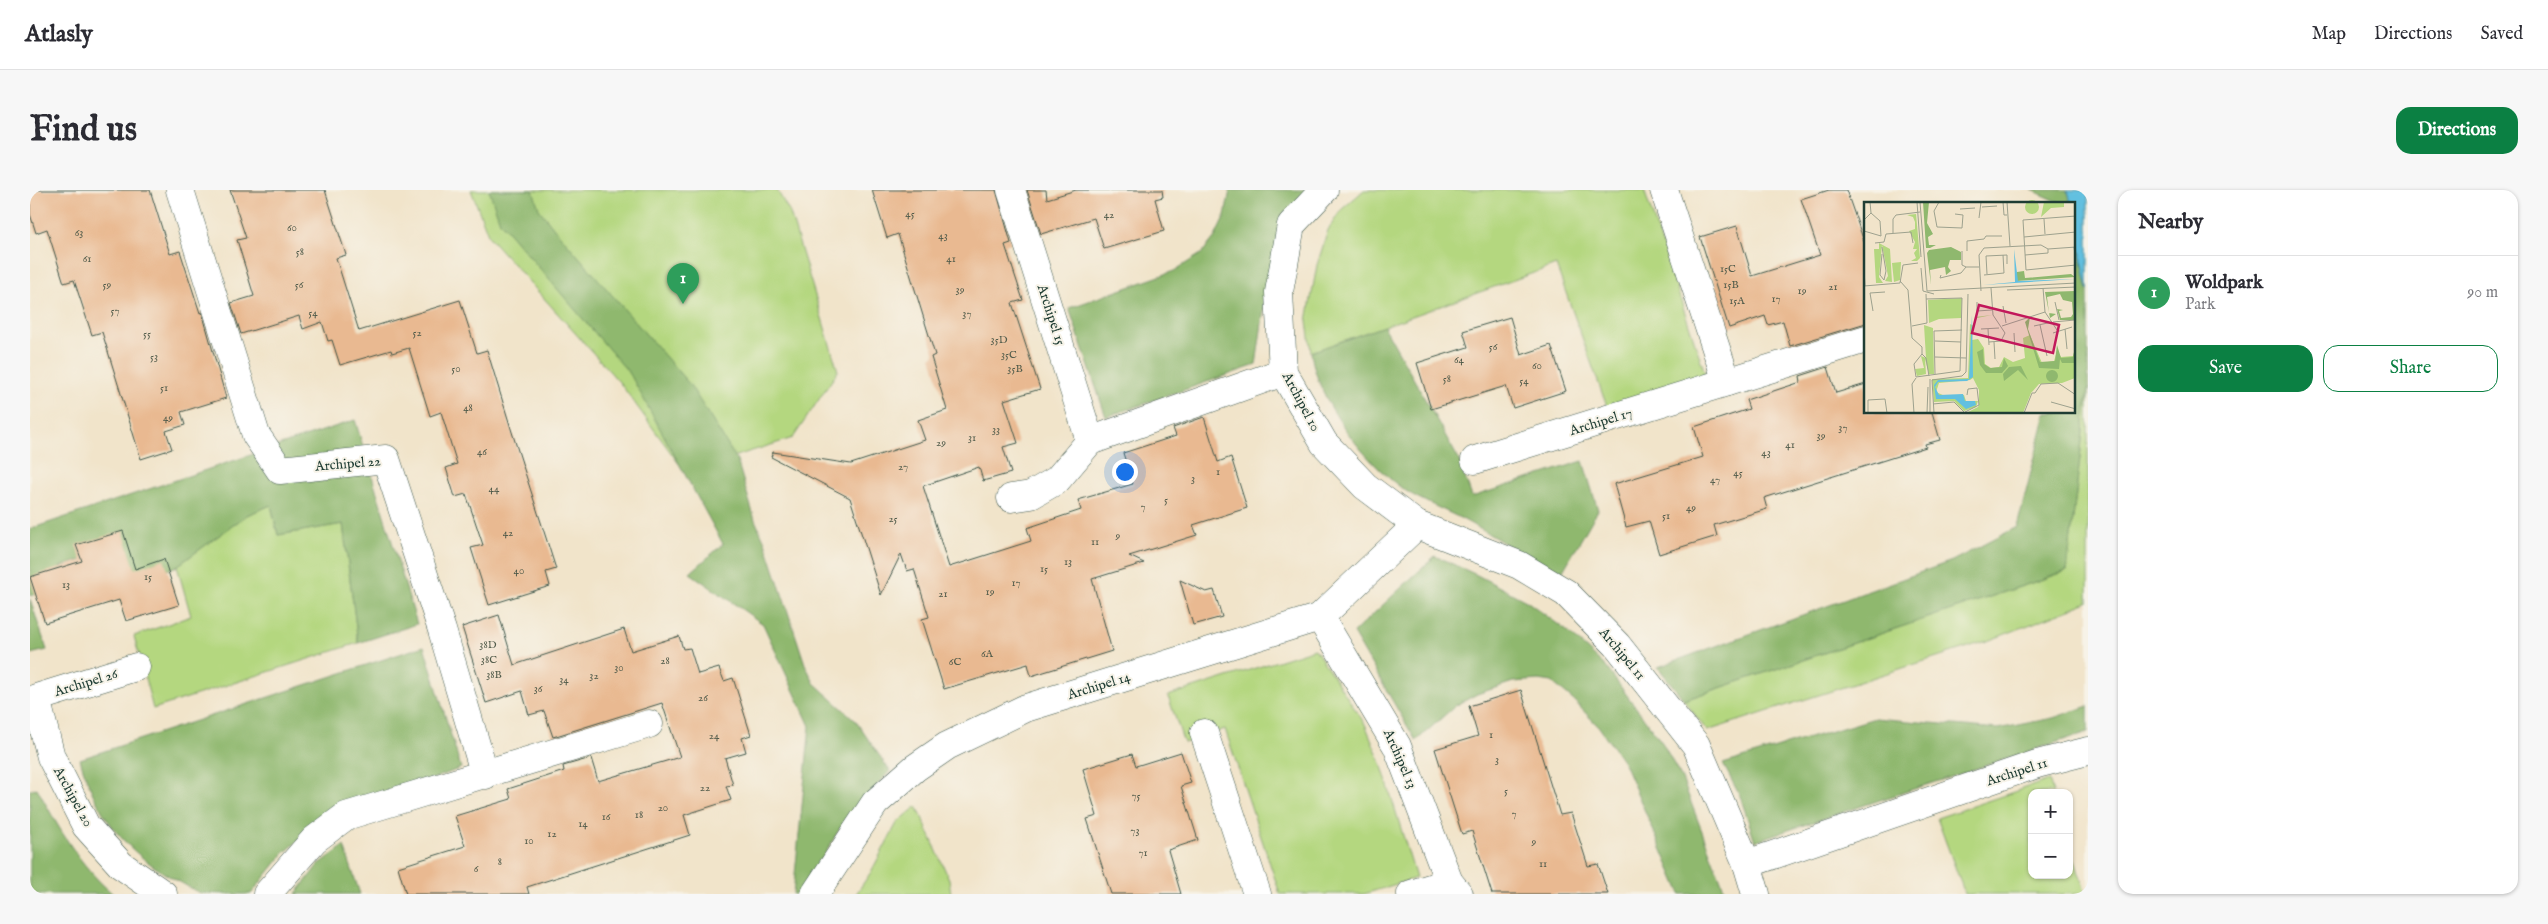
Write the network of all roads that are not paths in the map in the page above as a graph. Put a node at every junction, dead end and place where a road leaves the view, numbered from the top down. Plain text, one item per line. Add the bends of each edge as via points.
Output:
1 (180, 190) edge
2 (1011, 190) edge
3 (1324, 190) edge
4 (1664, 190) edge
5 (1864, 340) edge
6 (1283, 372) junction
7 (1727, 382) junction
8 (1090, 441) junction
9 (1475, 460) dead end
10 (1011, 498) dead end
11 (1417, 525) junction
12 (1320, 618) junction
13 (136, 667) dead end
14 (649, 724) dead end
15 (1204, 734) dead end
16 (2088, 751) edge
17 (40, 761) edge
18 (485, 774) junction
19 (1747, 864) junction
20 (1454, 888) edge
21 (164, 894) edge
22 (267, 894) edge
23 (815, 894) edge
24 (1257, 894) edge
25 (1411, 894) edge
26 (1756, 894) edge

1 - 18 street, Archipel 22 via 256,435 280,470 386,459
2 - 8 street, Archipel 15
3 - 6 street, Archipel 10 via 1291,225 1279,292
4 - 7 street
5 - 7 street, Archipel 17
6 - 8 street
6 - 11 street, Archipel 10 via 1324,444 1365,486
7 - 9 street, Archipel 17
8 - 10 street via 1057,480 1030,495
11 - 12 street, Archipel 14
11 - 19 street, Archipel 11 via 1519,565 1566,593 1617,645 1696,746
12 - 20 street, Archipel 13 via 1398,746
12 - 23 street, Archipel 14 via 1026,708 947,746 915,768 875,803
13 - 17 street, Archipel 26 via 36,698
14 - 18 street
15 - 24 street
16 - 19 street, Archipel 11 via 2037,764
17 - 21 street, Archipel 20 via 86,826 121,865
18 - 22 street via 346,816 314,840
19 - 26 street, Archipel 11
20 - 25 street, Archipel 13

